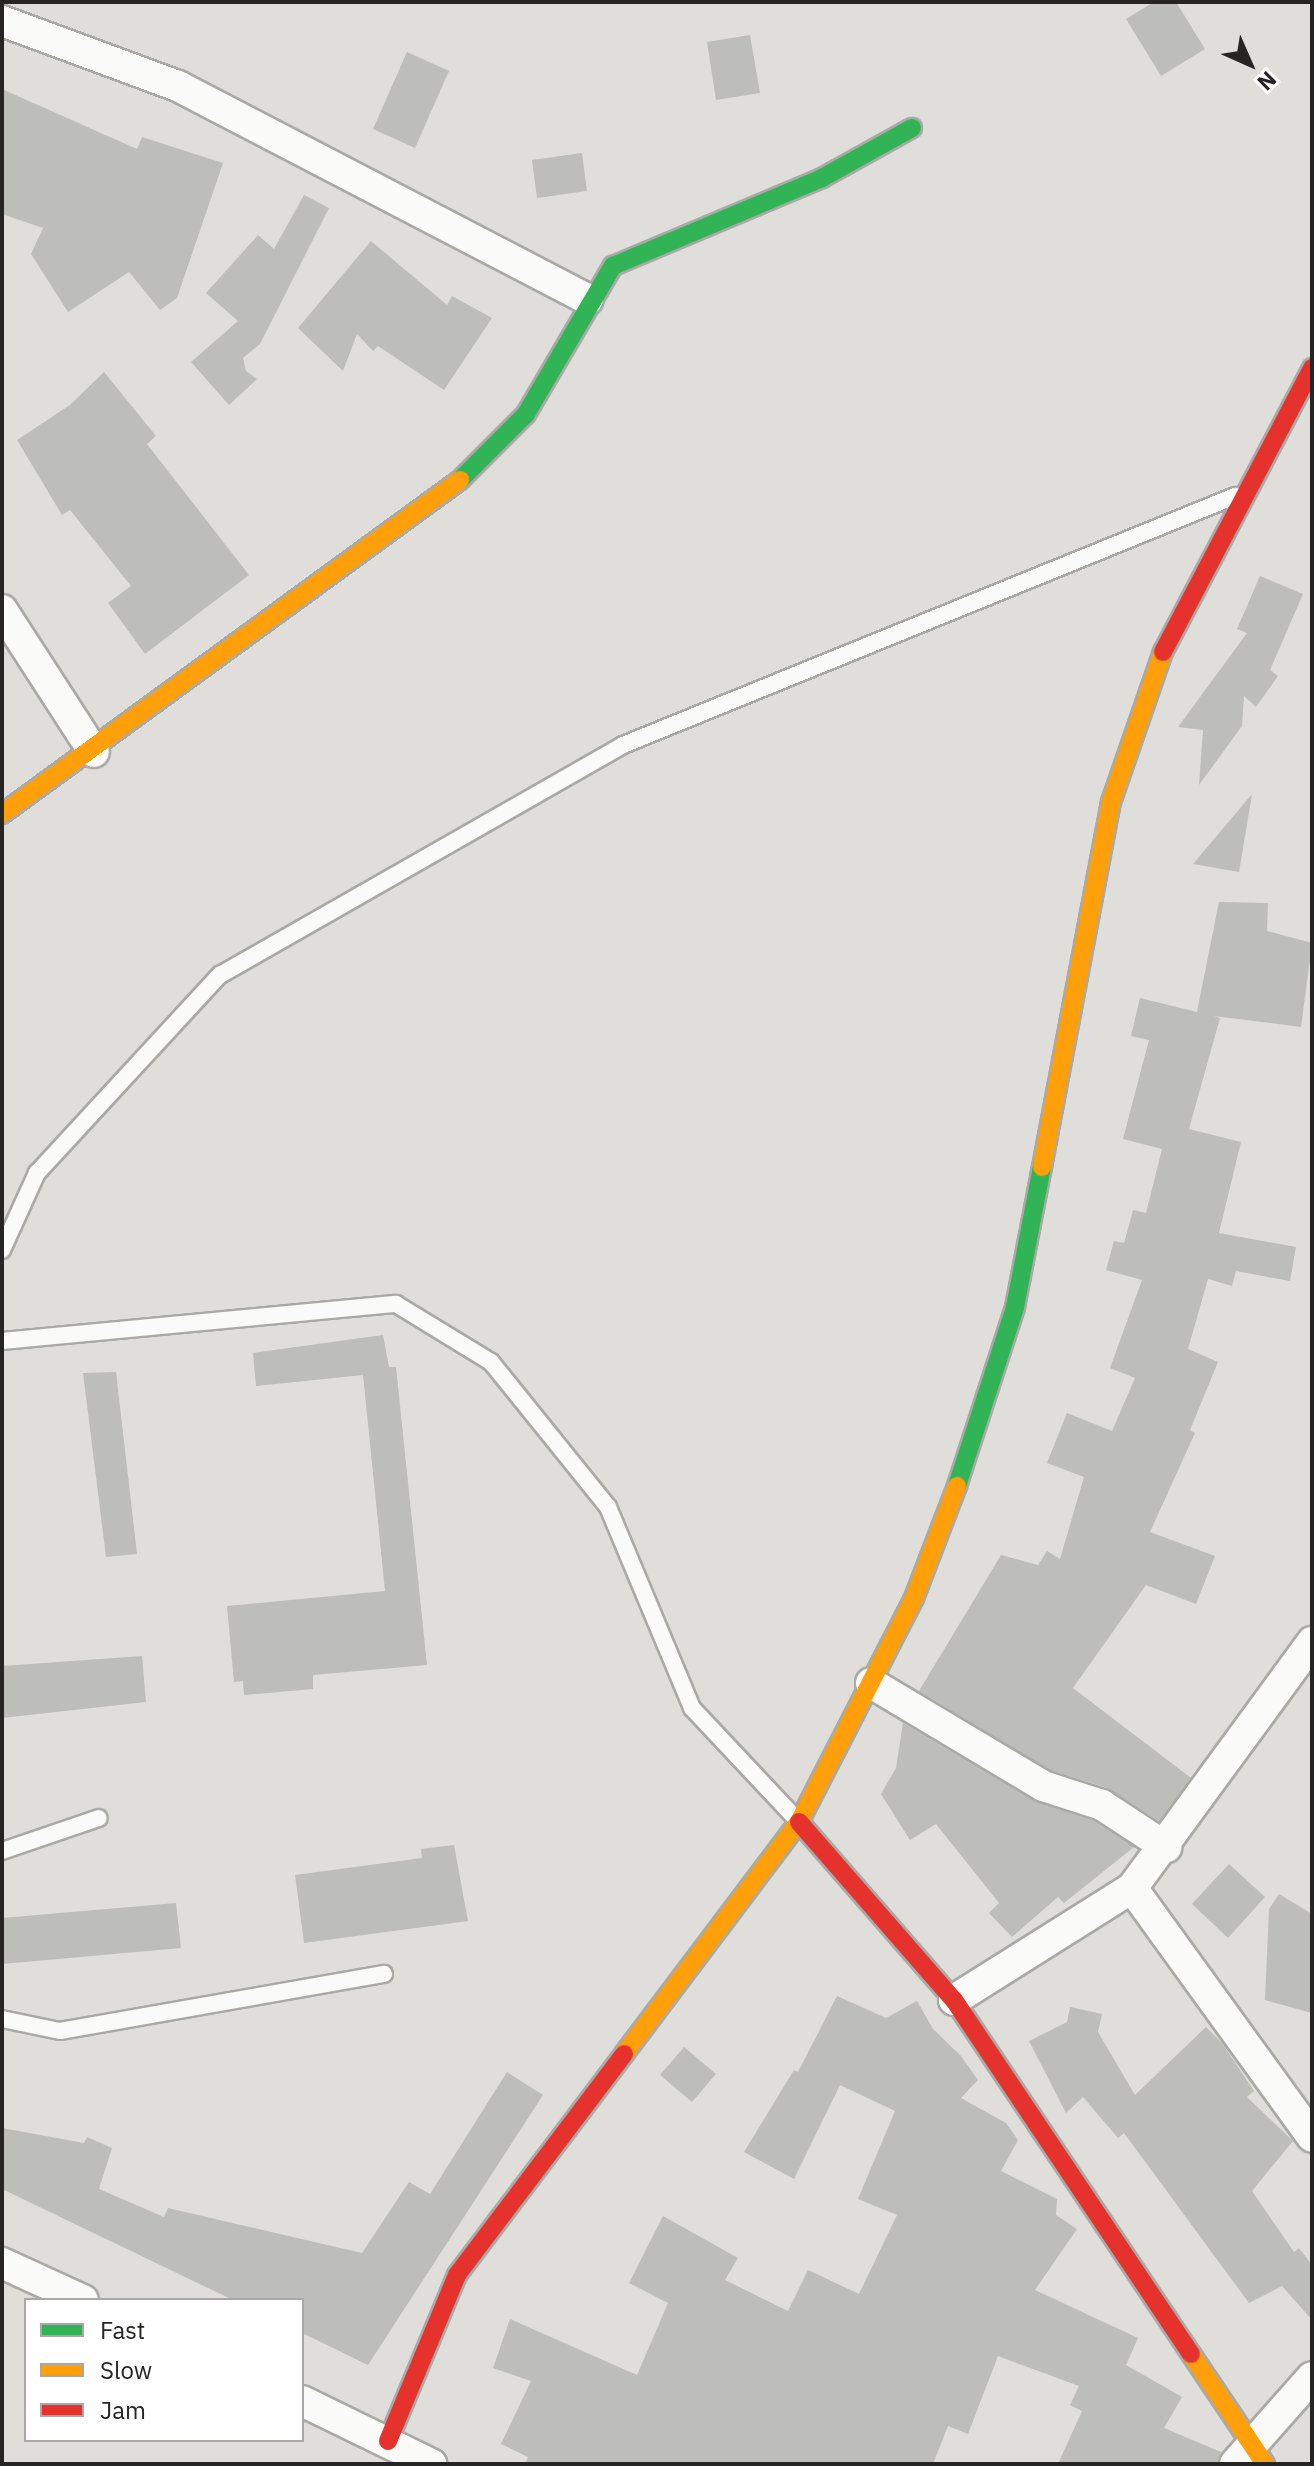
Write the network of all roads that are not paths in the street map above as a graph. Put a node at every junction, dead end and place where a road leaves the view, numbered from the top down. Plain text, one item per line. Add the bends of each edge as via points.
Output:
1 (2, 21) edge
2 (912, 128) dead end
3 (588, 299) junction
4 (1312, 368) edge
5 (1244, 493) junction
6 (2, 610) edge
7 (94, 752) junction
8 (2, 814) edge
9 (2, 1250) edge
10 (2, 1341) edge
11 (1312, 1642) edge
12 (871, 1683) junction
13 (99, 1818) dead end
14 (799, 1822) junction
15 (1166, 1847) junction
16 (2, 1851) edge
17 (1132, 1888) junction
18 (384, 1974) dead end
19 (954, 2000) junction
20 (2, 2019) edge
21 (1312, 2137) edge
22 (2, 2263) edge
23 (79, 2298) edge
24 (1312, 2377) edge
25 (304, 2402) edge
26 (388, 2441) junction
27 (1250, 2458) edge
28 (431, 2464) edge

1 - 3 street via 178,86
2 - 3 street via 822,178 613,266
3 - 7 street via 526,414 441,499
4 - 5 street
5 - 9 lane via 623,745 220,975 37,1173
5 - 12 street via 1150,678 1120,774 1015,1307 914,1598
6 - 7 street
7 - 8 street
10 - 14 lane via 396,1304 491,1362 608,1507 692,1708
11 - 15 street
12 - 14 street
12 - 15 street via 1043,1786 1102,1805
13 - 16 lane
14 - 19 street
14 - 26 street via 457,2275
15 - 17 street
17 - 19 street
17 - 21 street
18 - 20 lane via 60,2031
19 - 27 street
22 - 23 street
24 - 27 street
25 - 26 street
26 - 28 street

